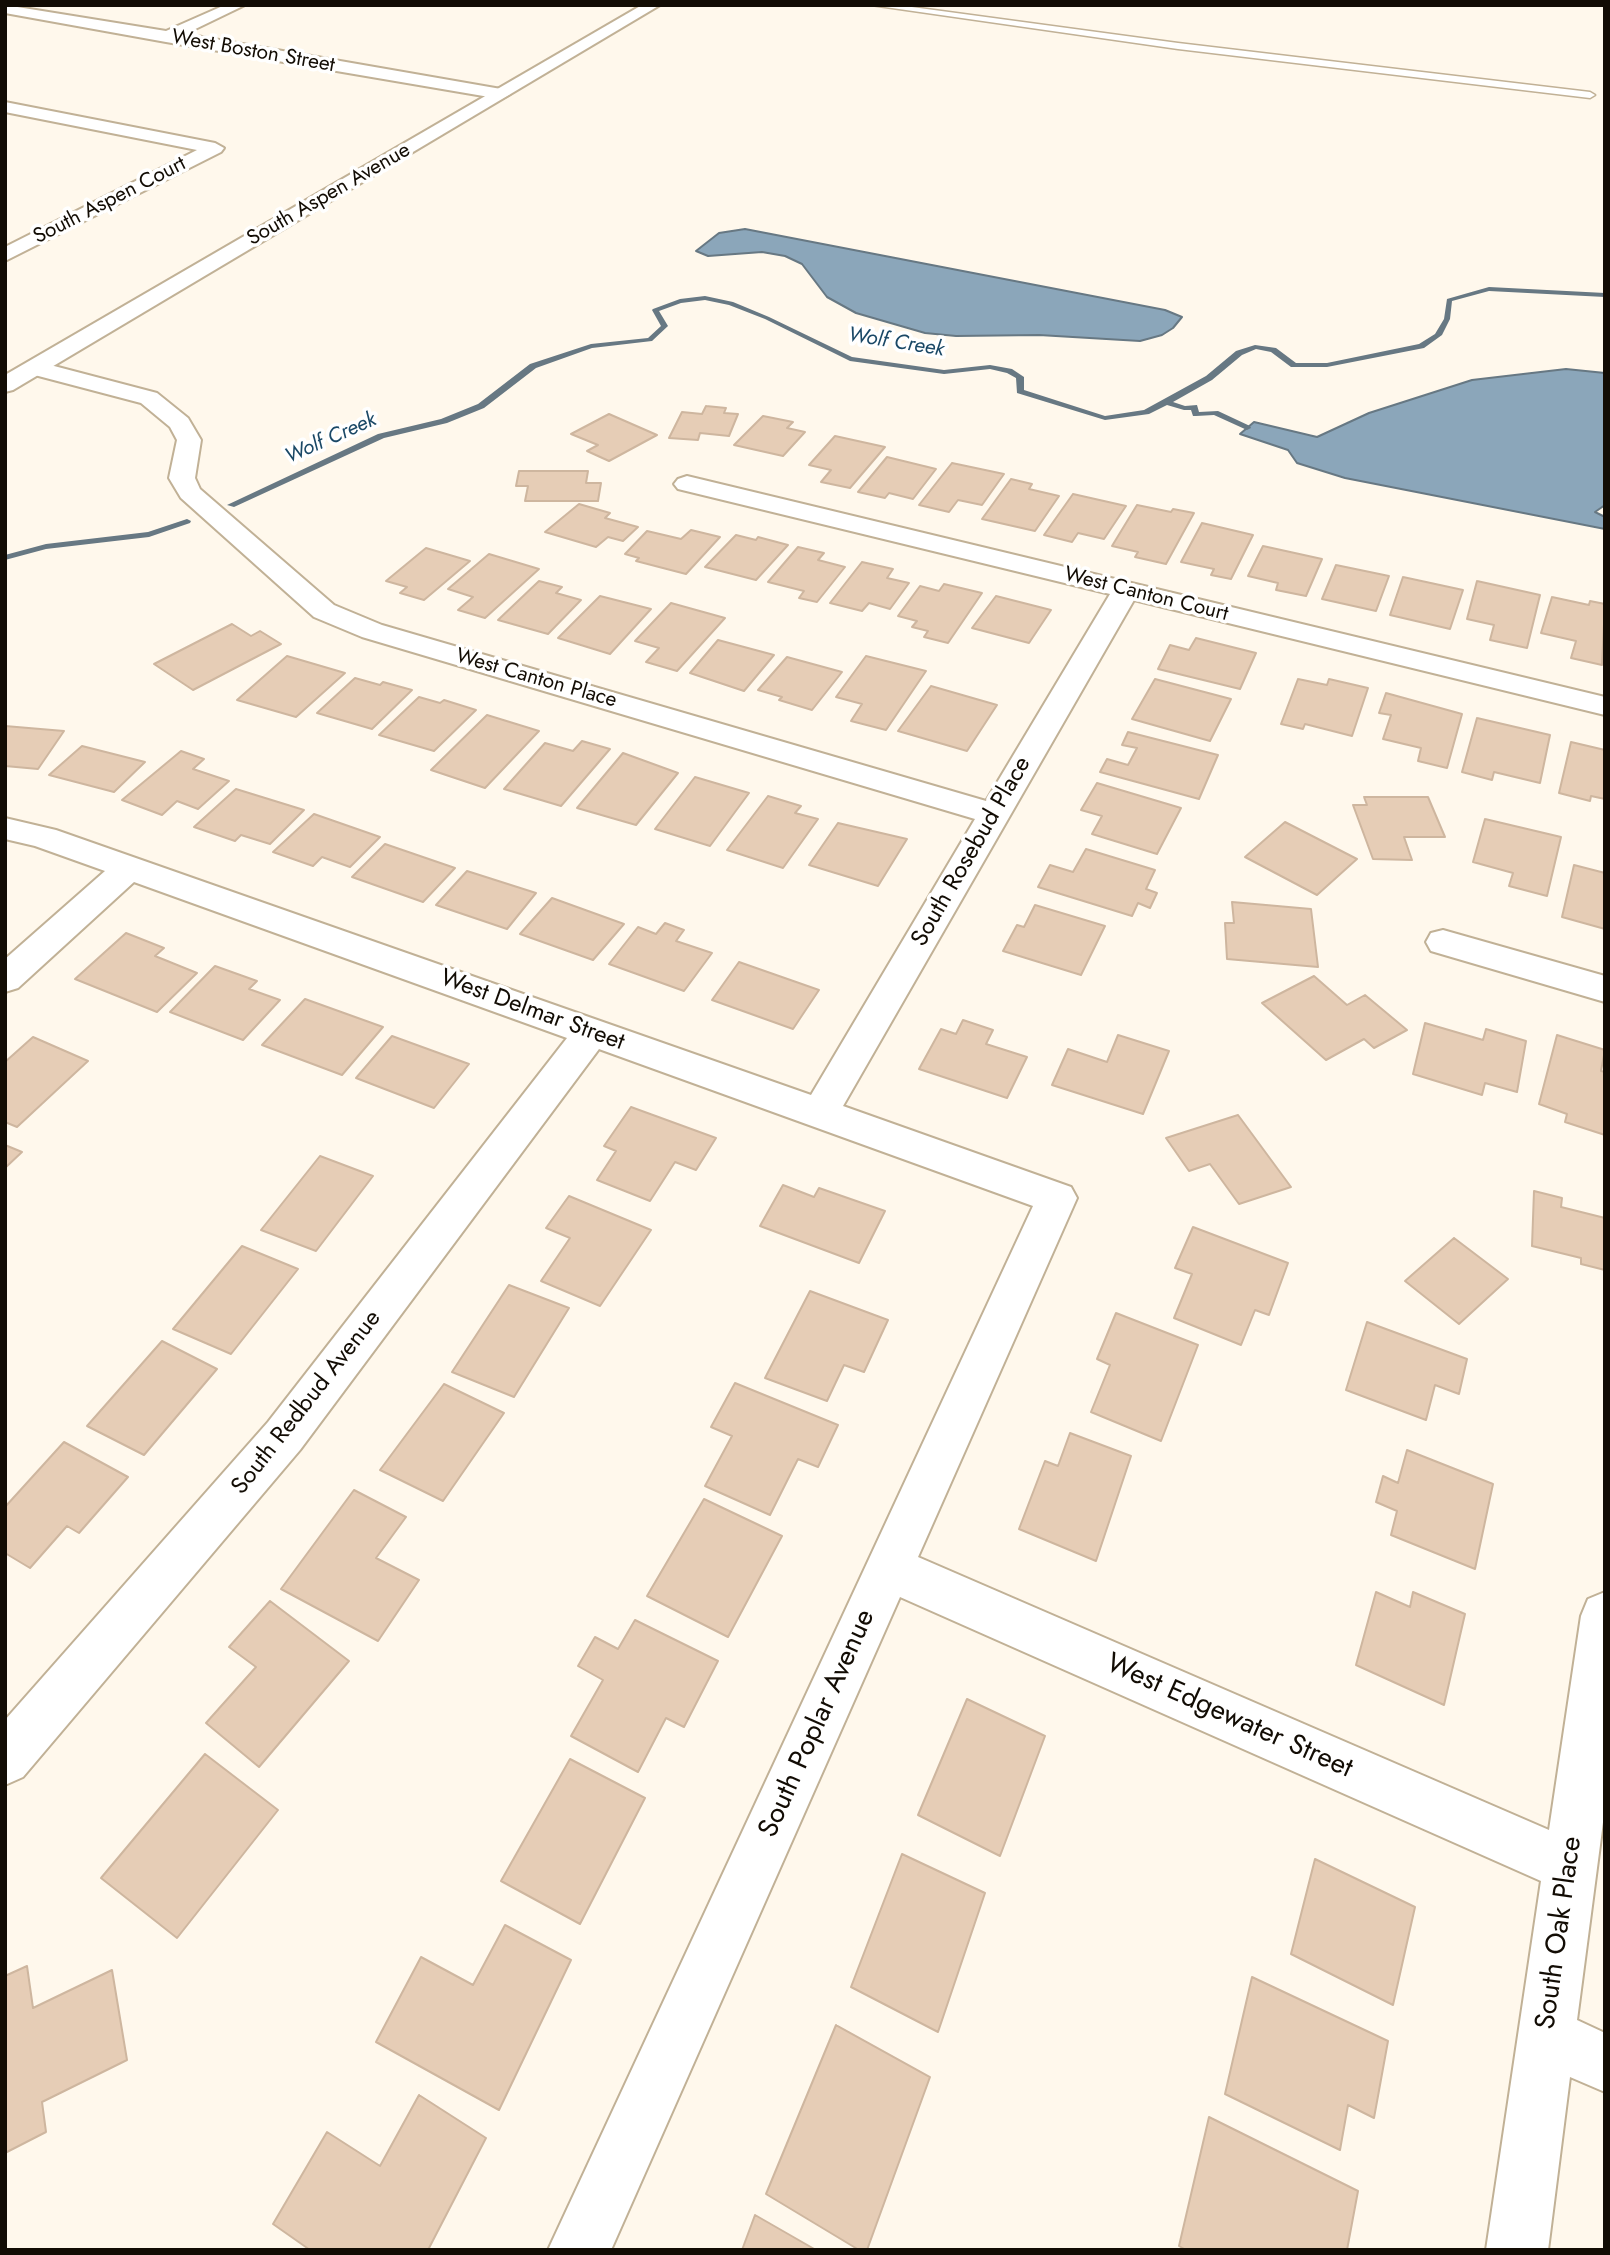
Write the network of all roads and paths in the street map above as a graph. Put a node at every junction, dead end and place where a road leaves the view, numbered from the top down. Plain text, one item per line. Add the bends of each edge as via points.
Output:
1 (238, 5) edge
2 (653, 5) edge
3 (875, 5) edge
4 (5, 8) edge
5 (34, 14) junction
6 (5, 27) edge
7 (166, 37) junction
8 (501, 94) junction
9 (1590, 94) dead end
10 (5, 107) edge
11 (5, 233) edge
12 (36, 239) junction
13 (5, 255) edge
14 (35, 368) junction
15 (9, 383) edge
16 (180, 423) junction
17 (687, 485) dead end
18 (1126, 590) junction
19 (1605, 706) edge
20 (994, 814) junction
21 (5, 828) edge
22 (128, 869) junction
23 (1443, 942) dead end
24 (5, 979) edge
25 (1605, 989) edge
26 (592, 1032) junction
27 (819, 1114) junction
28 (1057, 1198) joint
29 (889, 1568) junction
30 (1605, 1616) edge
31 (5, 1759) edge
32 (1569, 1866) junction
33 (1545, 2035) junction
34 (1605, 2063) edge
35 (579, 2250) edge
36 (1517, 2250) edge

1 - 7 street
2 - 8 street, South Aspen Avenue
3 - 9 lane
4 - 5 street, West Boston Street
5 - 6 street
5 - 7 street, West Boston Street
7 - 8 street, West Boston Street
8 - 14 street, South Aspen Avenue
10 - 12 street, South Aspen Court via 215,148
11 - 12 street
12 - 13 street, South Aspen Court
14 - 15 street, South Aspen Avenue
14 - 16 street via 149,398
15 - 16 street
16 - 20 street, West Canton Place via 189,440 182,478 190,493 324,611 372,631
17 - 18 street, West Canton Court
18 - 19 street, West Canton Court
18 - 20 street, South Rosebud Place
20 - 27 street, South Rosebud Place
21 - 22 street, West Delmar Street
22 - 24 street
22 - 26 street, West Delmar Street
23 - 25 street
26 - 27 street, West Delmar Street
26 - 31 street, South Redbud Avenue via 284,1437
27 - 28 street, West Delmar Street
28 - 29 street, South Poplar Avenue
29 - 32 street, West Edgewater Street
29 - 35 street, South Poplar Avenue
30 - 32 street, South Oak Place
32 - 33 street, South Oak Place
33 - 34 street
33 - 36 street, South Oak Place

